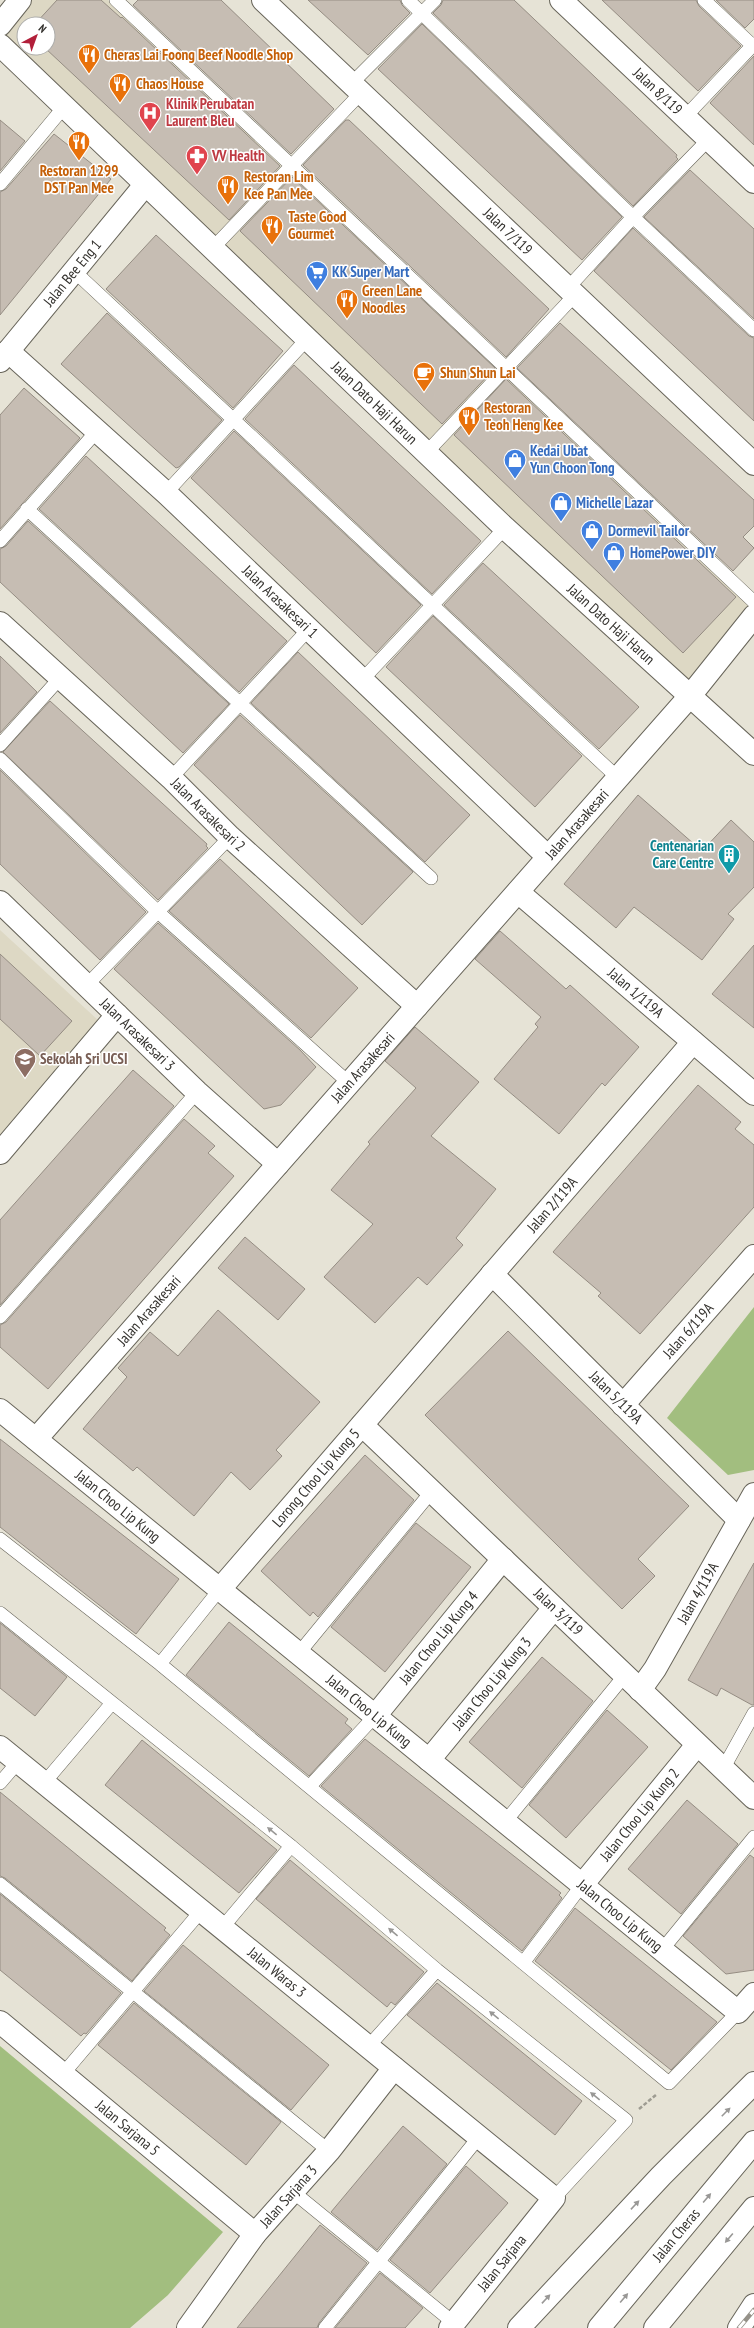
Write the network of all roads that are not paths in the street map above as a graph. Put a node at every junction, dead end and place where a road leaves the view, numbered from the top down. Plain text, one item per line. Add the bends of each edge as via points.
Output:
1 (20, 0) edge
2 (116, 0) edge
3 (262, 0) edge
4 (408, 0) edge
5 (435, 0) edge
6 (561, 0) edge
7 (704, 0) edge
8 (423, 14) junction
9 (0, 25) edge
10 (0, 45) edge
11 (754, 46) edge
12 (356, 88) junction
13 (64, 106) junction
14 (685, 117) junction
15 (709, 139) junction
16 (292, 166) junction
17 (754, 182) edge
18 (0, 184) edge
19 (146, 185) junction
20 (633, 217) junction
21 (212, 249) junction
22 (74, 271) junction
23 (572, 292) junction
24 (754, 330) edge
25 (307, 339) junction
26 (4, 356) edge
27 (506, 368) junction
28 (234, 418) junction
29 (96, 432) junction
30 (426, 453) junction
31 (754, 464) edge
32 (166, 493) junction
33 (27, 509) junction
34 (505, 528) junction
35 (0, 541) edge
36 (754, 602) edge
37 (432, 605) junction
38 (754, 616) edge
39 (0, 623) edge
40 (308, 630) junction
41 (60, 678) junction
42 (362, 680) junction
43 (690, 696) junction
44 (240, 704) junction
45 (0, 744) edge
46 (754, 754) edge
47 (0, 759) edge
48 (171, 778) junction
49 (618, 778) junction
50 (230, 837) junction
51 (548, 857) junction
52 (431, 878) dead end
53 (518, 892) junction
54 (0, 902) edge
55 (158, 912) junction
56 (87, 985) junction
57 (417, 1006) junction
58 (117, 1015) junction
59 (693, 1042) junction
60 (349, 1083) junction
61 (197, 1092) junction
62 (754, 1094) edge
63 (0, 1153) edge
64 (278, 1164) junction
65 (754, 1256) edge
66 (492, 1274) junction
67 (0, 1317) edge
68 (411, 1366) joint
69 (623, 1405) junction
70 (0, 1410) edge
71 (362, 1425) junction
72 (36, 1439) junction
73 (432, 1491) junction
74 (754, 1494) edge
75 (739, 1520) junction
76 (0, 1538) edge
77 (503, 1559) junction
78 (220, 1589) junction
79 (554, 1608) junction
80 (0, 1613) edge
81 (299, 1654) junction
82 (160, 1664) junction
83 (625, 1675) junction
84 (640, 1690) junction
85 (112, 1703) junction
86 (754, 1713) edge
87 (375, 1716) junction
88 (698, 1745) junction
89 (0, 1747) edge
90 (429, 1760) junction
91 (18, 1762) junction
92 (723, 1769) junction
93 (0, 1783) edge
94 (44, 1783) junction
95 (310, 1786) junction
96 (754, 1798) edge
97 (505, 1822) junction
98 (754, 1837) edge
99 (291, 1846) junction
100 (0, 1884) edge
101 (582, 1885) junction
102 (201, 1910) junction
103 (222, 1928) junction
104 (662, 1950) junction
105 (523, 1963) junction
106 (437, 1970) junction
107 (135, 1991) junction
108 (754, 1994) edge
109 (738, 2012) junction
110 (0, 2022) edge
111 (368, 2047) junction
112 (394, 2068) junction
113 (63, 2074) junction
114 (754, 2083) edge
115 (479, 2137) junction
116 (754, 2142) edge
117 (330, 2151) junction
118 (292, 2191) junction
119 (554, 2198) junction
120 (754, 2208) edge
121 (255, 2234) junction
122 (379, 2260) junction
123 (754, 2305) edge
124 (452, 2325) edge
125 (188, 2328) edge
126 (325, 2328) edge
127 (519, 2328) edge
128 (599, 2328) edge
129 (655, 2328) edge
130 (739, 2328) edge

1 - 9 main road
2 - 16 lane
3 - 12 main road, Jalan 7/119
4 - 8 lane
5 - 8 lane
6 - 14 main road, Jalan 8/119
7 - 11 lane
8 - 12 lane
8 - 20 lane
10 - 13 main road, Jalan Dato Haji Harun
11 - 14 lane
12 - 16 lane
12 - 23 main road, Jalan 7/119
13 - 18 lane
13 - 19 main road, Jalan Dato Haji Harun
14 - 15 main road, Jalan 8/119
15 - 17 main road, Jalan 8/119
15 - 20 lane
16 - 21 lane
16 - 27 lane
19 - 21 main road, Jalan Dato Haji Harun
19 - 22 main road, Jalan Bee Eng 1
20 - 23 lane
20 - 24 lane
21 - 25 main road, Jalan Dato Haji Harun
22 - 26 main road, Jalan Bee Eng 1
22 - 28 lane
23 - 27 lane
23 - 31 main road, Jalan 7/119
25 - 28 lane
25 - 30 main road, Jalan Dato Haji Harun
26 - 29 main road, Jalan Arasakesari 1
27 - 30 lane
27 - 36 lane
28 - 32 lane
28 - 37 lane
29 - 32 main road, Jalan Arasakesari 1
29 - 33 lane
30 - 34 main road, Jalan Dato Haji Harun
32 - 40 main road, Jalan Arasakesari 1
33 - 35 lane
33 - 44 lane
34 - 37 lane
34 - 43 main road, Jalan Dato Haji Harun
37 - 42 lane
37 - 49 lane
38 - 43 main road, Jalan Arasakesari
39 - 41 main road, Jalan Arasakesari 2
40 - 42 main road, Jalan Arasakesari 1
40 - 44 lane
41 - 45 lane
41 - 48 main road, Jalan Arasakesari 2
42 - 51 main road, Jalan Arasakesari 1
43 - 46 main road, Jalan Dato Haji Harun
43 - 49 main road, Jalan Arasakesari
44 - 48 lane
44 - 52 lane
47 - 55 lane
48 - 50 main road, Jalan Arasakesari 2
49 - 51 main road, Jalan Arasakesari
50 - 55 lane
50 - 57 main road, Jalan Arasakesari 2
51 - 53 main road, Jalan Arasakesari
53 - 57 main road, Jalan Arasakesari
53 - 59 main road, Jalan 1/119A
54 - 56 main road, Jalan Arasakesari 3
55 - 56 lane
55 - 60 lane
56 - 58 main road, Jalan Arasakesari 3
57 - 60 main road, Jalan Arasakesari
58 - 61 main road, Jalan Arasakesari 3
58 - 63 main road
59 - 62 main road, Jalan 1/119A
59 - 66 main road, Jalan 2/119A
60 - 64 main road, Jalan Arasakesari
61 - 64 main road, Jalan Arasakesari 3
61 - 67 lane
64 - 72 main road, Jalan Arasakesari
65 - 69 main road, Jalan 6/119A
66 - 68 main road, Jalan 2/119A
66 - 69 main road, Jalan 5/119A
68 - 71 main road, Lorong Choo Lip Kung 5
69 - 75 main road, Jalan 5/119A
70 - 72 main road, Jalan Choo Lip Kung
71 - 73 main road, Jalan 3/119
71 - 78 main road, Lorong Choo Lip Kung 5
72 - 78 main road, Jalan Choo Lip Kung
73 - 77 main road, Jalan 3/119
73 - 81 lane
74 - 75 main road, Jalan 4/119A
75 - 84 main road, Jalan 4/119A via 655,1669
76 - 82 lane
77 - 79 main road, Jalan 3/119
77 - 87 main road, Jalan Choo Lip Kung 4
78 - 81 main road, Jalan Choo Lip Kung
78 - 82 lane
79 - 83 main road, Jalan 3/119
79 - 90 main road, Jalan Choo Lip Kung 3
80 - 85 lane
81 - 87 main road, Jalan Choo Lip Kung
82 - 95 lane
83 - 84 main road, Jalan 3/119
83 - 97 lane
84 - 88 main road, Jalan 3/119
85 - 94 lane
99 -> 85 lane
86 - 92 lane
87 - 90 main road, Jalan Choo Lip Kung
87 - 95 lane
88 - 92 main road, Jalan 3/119
88 - 101 main road, Jalan Choo Lip Kung 2
89 - 91 main road, Jalan Waras 3
90 - 97 main road, Jalan Choo Lip Kung
91 - 93 lane
91 - 94 main road, Jalan Waras 3
92 - 96 main road, Jalan 3/119
94 - 102 main road, Jalan Waras 3
95 - 105 lane
97 - 101 main road, Jalan Choo Lip Kung
98 - 104 lane
99 - 103 lane
106 -> 99 lane
100 - 107 lane
101 - 104 main road, Jalan Choo Lip Kung
101 - 105 lane
102 - 103 main road, Jalan Waras 3
102 - 107 lane
103 - 111 main road, Jalan Waras 3
104 - 109 main road, Jalan Choo Lip Kung
105 - 109 lane via 669,2083
106 - 111 lane
119 -> 106 lane via 626,2120
107 - 113 lane
107 - 117 lane
108 - 109 main road
110 - 113 main road, Jalan Sarjana 5
111 - 112 main road, Jalan Waras 3
112 - 115 main road, Jalan Waras 3
112 - 117 main road, Jalan Sarjana 3
113 - 121 main road, Jalan Sarjana 5
127 -> 114 main road via 661,2176
115 - 119 main road, Jalan Waras 3
115 - 122 lane
128 -> 116 main road, Jalan Cheras
117 - 118 main road, Jalan Sarjana 3
118 - 121 main road, Jalan Sarjana 3
118 - 122 lane
119 - 124 main road, Jalan Sarjana
120 -> 129 main road
121 - 125 main road, Jalan Sarjana 3
122 - 124 lane
122 - 126 lane
123 - 130 main road

